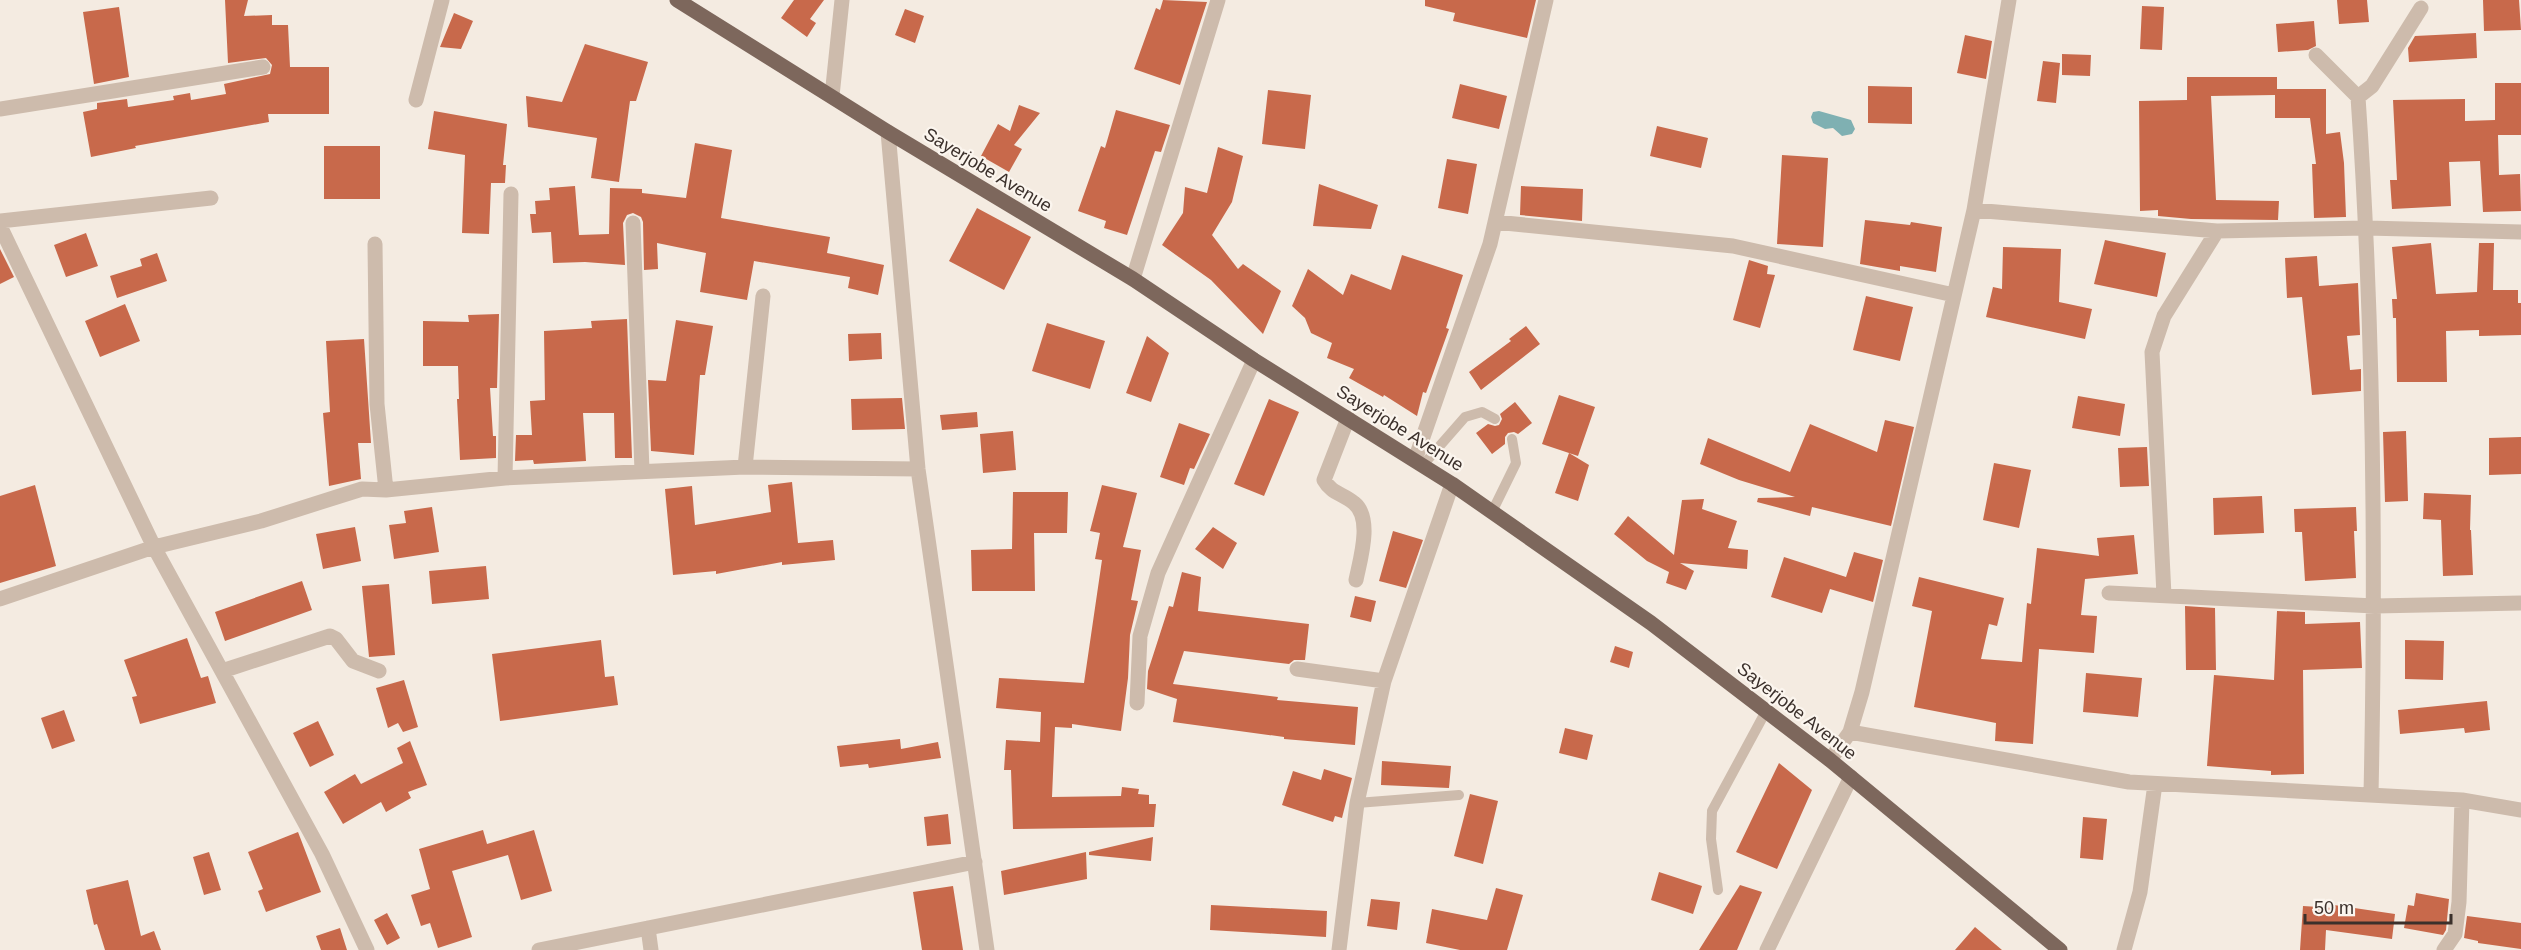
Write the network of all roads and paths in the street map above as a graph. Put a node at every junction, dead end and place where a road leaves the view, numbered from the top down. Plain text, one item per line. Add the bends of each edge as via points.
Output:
1 (442, 0) edge
2 (842, 0) edge
3 (1218, 0) edge
4 (1546, 0) edge
5 (2009, 0) edge
6 (681, 1) edge
7 (2421, 8) dead end
8 (2316, 55) dead end
9 (263, 67) dead end
10 (832, 96) junction
11 (2358, 97) junction
12 (416, 100) dead end
13 (0, 109) edge
14 (888, 132) junction
15 (511, 194) dead end
16 (211, 198) dead end
17 (1974, 210) junction
18 (0, 221) edge
19 (1495, 222) junction
20 (633, 223) dead end
21 (0, 226) edge
22 (2367, 228) junction
23 (2217, 231) junction
24 (2521, 232) edge
25 (375, 244) dead end
26 (1133, 279) junction
27 (1954, 295) junction
28 (763, 296) dead end
29 (1254, 360) junction
30 (1348, 418) junction
31 (1495, 419) dead end
32 (1512, 439) dead end
33 (1419, 463) junction
34 (745, 467) junction
35 (918, 469) junction
36 (642, 471) junction
37 (505, 478) junction
38 (1452, 484) junction
39 (386, 490) junction
40 (1492, 512) junction
41 (154, 547) junction
42 (1356, 580) dead end
43 (2109, 593) dead end
44 (2164, 595) junction
45 (0, 599) edge
46 (2521, 603) edge
47 (2375, 606) junction
48 (1298, 669) dead end
49 (222, 671) junction
50 (380, 671) dead end
51 (1384, 681) junction
52 (1137, 703) dead end
53 (1766, 711) junction
54 (1850, 732) junction
55 (1830, 760) junction
56 (1851, 777) junction
57 (2155, 784) junction
58 (2371, 794) junction
59 (1459, 795) dead end
60 (2462, 800) junction
61 (1357, 803) junction
62 (2521, 810) edge
63 (975, 862) junction
64 (1718, 890) dead end
65 (648, 928) junction
66 (367, 950) edge
67 (539, 950) edge
68 (651, 950) edge
69 (987, 950) edge
70 (1339, 950) edge
71 (1767, 950) edge
72 (2060, 950) edge
73 (2124, 950) edge
74 (2444, 950) edge

1 - 12 street
2 - 10 street
3 - 26 street
4 - 19 street
5 - 17 street
6 - 10 main road, Sayerjobe Avenue
7 - 11 street via 2372,86
8 - 11 street
9 - 13 street
10 - 14 main road, Sayerjobe Avenue
11 - 22 street
14 - 26 main road, Sayerjobe Avenue
14 - 35 street
15 - 37 street
16 - 18 street
17 - 23 street
17 - 27 street
19 - 27 street via 1733,246
19 - 33 street
20 - 36 street
21 - 41 street
22 - 23 street
22 - 24 street
22 - 47 street
23 - 44 street via 2164,316 2152,352
25 - 39 street via 377,404
26 - 29 main road, Sayerjobe Avenue
27 - 54 street
28 - 34 street
29 - 30 main road, Sayerjobe Avenue
29 - 52 street via 1158,573 1140,636
30 - 33 main road, Sayerjobe Avenue
30 - 42 street via 1324,480 1329,490 1354,502 1362,513 1364,538
31 - 33 lane via 1482,412 1466,417
32 - 40 lane via 1516,463
33 - 38 main road, Sayerjobe Avenue
34 - 35 street
34 - 36 street
35 - 63 street
36 - 37 street
37 - 39 street
38 - 40 main road, Sayerjobe Avenue
38 - 51 street
39 - 41 street via 362,489 261,521
40 - 53 main road, Sayerjobe Avenue via 1651,623
41 - 45 street
41 - 49 street
43 - 44 street
44 - 47 street
46 - 47 street
47 - 58 street
48 - 51 street
49 - 50 street via 330,636 353,661
49 - 66 street via 322,854
51 - 61 street
53 - 55 main road, Sayerjobe Avenue
53 - 64 lane via 1712,811 1711,839
54 - 55 street
54 - 57 street
55 - 56 main road, Sayerjobe Avenue
56 - 71 street
56 - 72 main road, Sayerjobe Avenue
57 - 58 street
57 - 73 street via 2140,892
58 - 60 street
59 - 61 lane
60 - 62 street
60 - 74 street via 2459,902 2455,934
61 - 70 street
63 - 65 street
63 - 69 street
65 - 67 street
65 - 68 street

